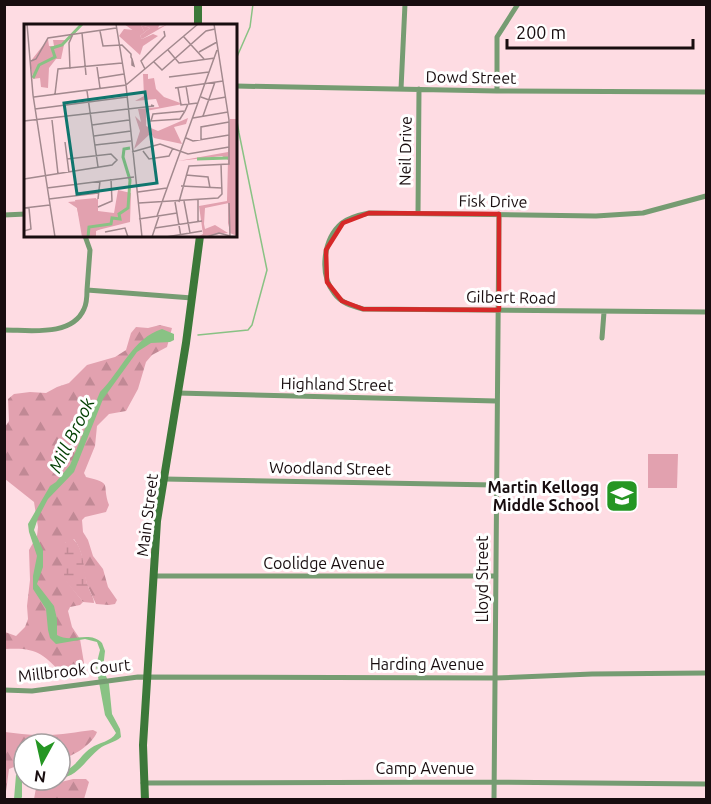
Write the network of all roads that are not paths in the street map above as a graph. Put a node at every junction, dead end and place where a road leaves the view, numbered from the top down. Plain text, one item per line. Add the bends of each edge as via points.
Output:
1 (198, 4) edge
2 (405, 4) edge
3 (518, 4) edge
4 (198, 24) edge
5 (237, 86) edge
6 (401, 89) junction
7 (420, 89) junction
8 (497, 91) junction
9 (706, 92) edge
10 (706, 196) edge
11 (418, 213) junction
12 (24, 214) edge
13 (499, 214) junction
14 (4, 215) edge
15 (85, 237) edge
16 (200, 237) edge
17 (327, 282) joint
18 (87, 290) junction
19 (192, 298) junction
20 (498, 310) junction
21 (604, 312) junction
22 (706, 312) edge
23 (4, 330) edge
24 (602, 339) dead end
25 (177, 393) junction
26 (496, 401) junction
27 (164, 479) junction
28 (495, 485) junction
29 (153, 576) junction
30 (496, 576) junction
31 (706, 673) edge
32 (147, 677) junction
33 (496, 678) junction
34 (4, 690) edge
35 (494, 782) junction
36 (143, 783) junction
37 (706, 784) edge
38 (145, 800) edge
39 (494, 800) edge

1 - 4 main road
2 - 6 street
3 - 8 street via 497,37
5 - 6 street, Dowd Street
6 - 7 street, Dowd Street
7 - 8 street, Dowd Street
7 - 11 street, Neil Drive
8 - 9 street, Dowd Street
10 - 13 street, Fisk Drive via 621,215
11 - 13 street, Fisk Drive
11 - 17 street, Fisk Drive via 369,213 343,223 330,238 326,250
12 - 14 street
13 - 20 street, Lloyd Street
15 - 18 street via 90,250
16 - 19 main road, Main Street
17 - 20 street, Gilbert Road via 342,301 363,309
18 - 19 street
18 - 23 street via 86,307 66,327
19 - 25 main road, Main Street
20 - 21 street, Gilbert Road
20 - 26 street, Lloyd Street
21 - 22 street, Gilbert Road
21 - 24 street
25 - 26 street, Highland Street
25 - 27 main road, Main Street
26 - 28 street, Lloyd Street
27 - 28 street, Woodland Street
27 - 29 main road, Main Street
28 - 30 street, Lloyd Street
29 - 30 street, Coolidge Avenue
29 - 32 main road, Main Street
30 - 33 street, Lloyd Street
31 - 33 street, Harding Avenue
32 - 33 street, Harding Avenue
32 - 34 street, Millbrook Court via 32,691
32 - 36 main road, Main Street
33 - 35 street, Lloyd Street
35 - 36 street, Camp Avenue
35 - 37 street, Camp Avenue
35 - 39 street, Lloyd Street
36 - 38 main road, Main Street

